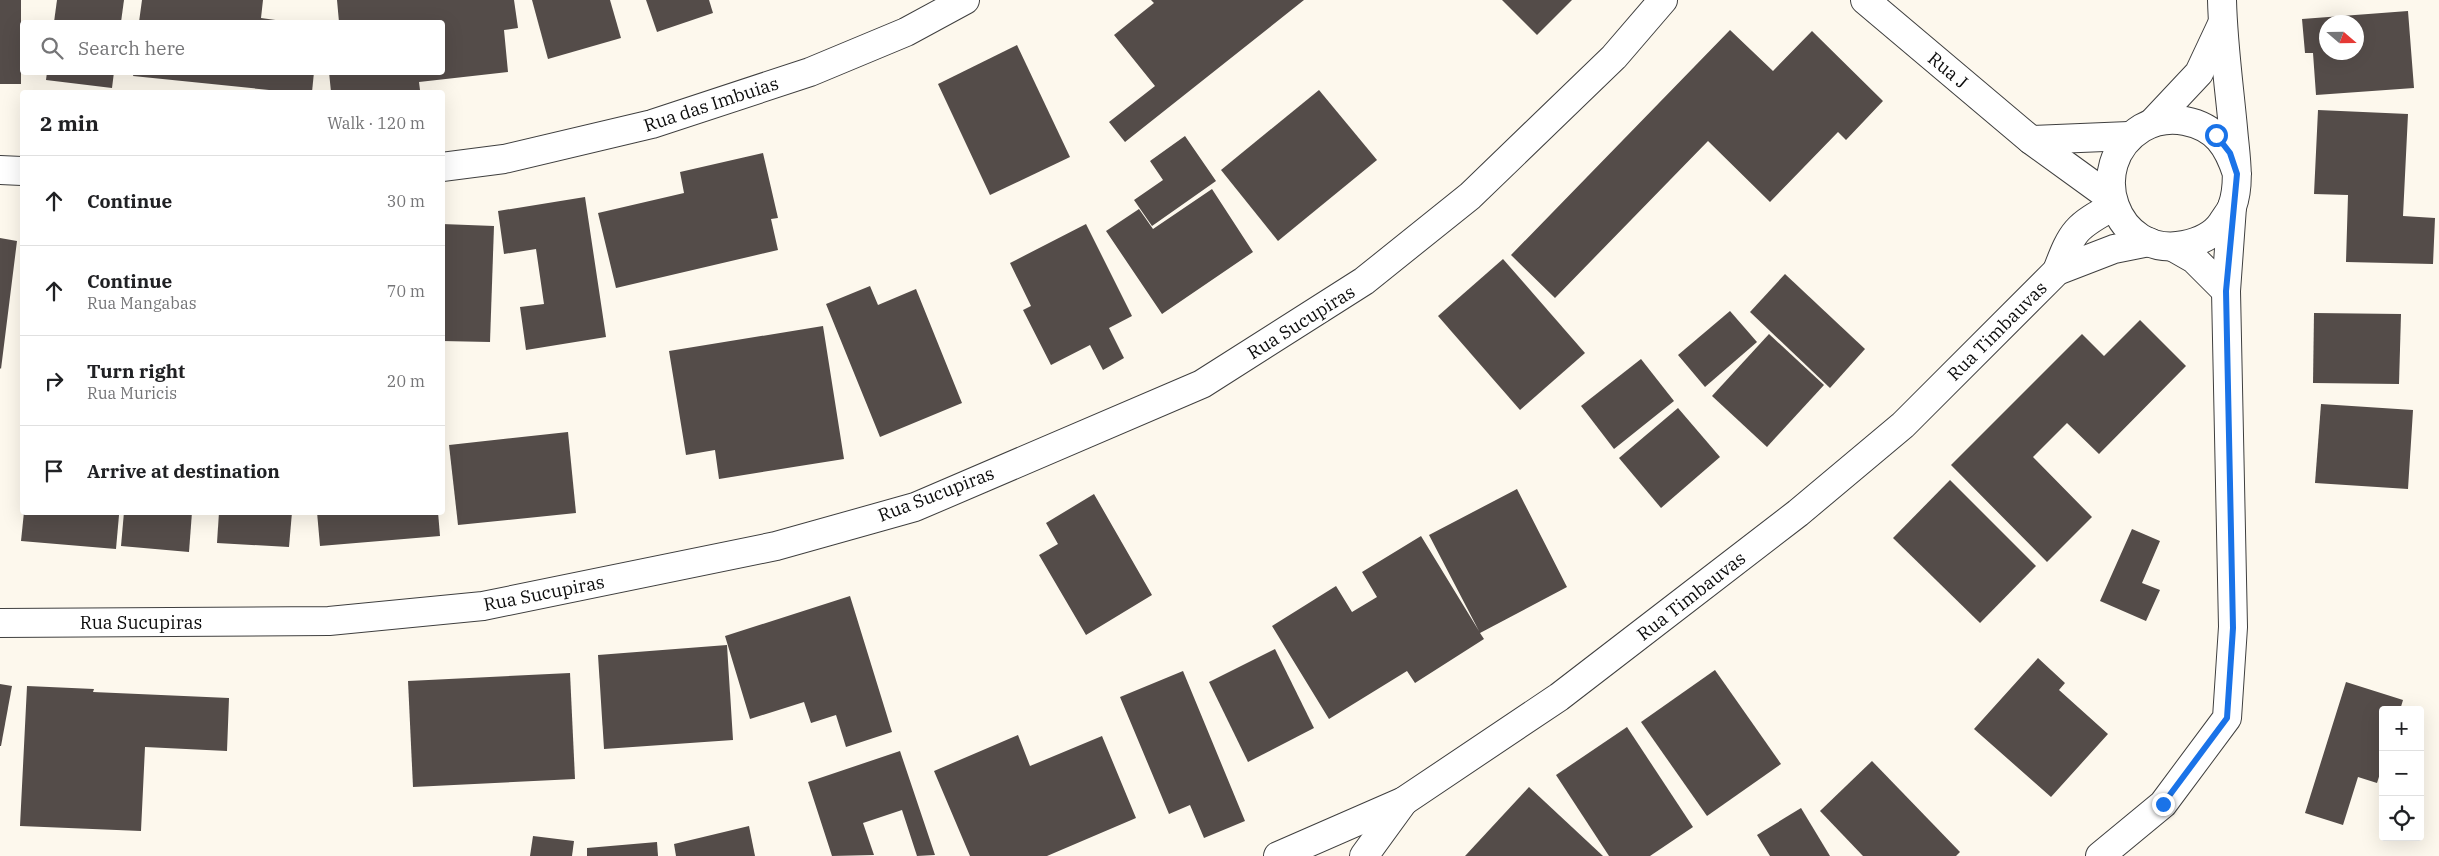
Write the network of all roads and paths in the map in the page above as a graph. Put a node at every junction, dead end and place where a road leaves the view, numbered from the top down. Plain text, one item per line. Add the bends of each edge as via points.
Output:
1 (966, 0) edge
2 (1663, 0) edge
3 (1865, 0) edge
4 (2222, 11) edge
5 (2153, 122) junction
6 (2129, 136) junction
7 (2031, 140) junction
8 (445, 167) edge
9 (0, 170) edge
10 (20, 171) edge
11 (2237, 174) junction
12 (2113, 202) junction
13 (2232, 207) junction
14 (2161, 244) junction
15 (2057, 271) junction
16 (2226, 291) junction
17 (0, 623) edge
18 (1404, 801) junction
19 (1278, 856) edge
20 (1364, 856) edge
21 (2100, 856) edge

1 - 8 street, Rua das Imbuias via 906,32 810,72 652,124 504,159
2 - 17 street, Rua Sucupiras via 1614,57 1470,196 1364,281 1202,384 915,506 776,546 482,606 329,621
3 - 7 street, Rua J
4 - 5 street via 2199,74
4 - 11 street
5 - 6 street
5 - 11 street via 2175,119 2198,123 2216,135 2230,153
6 - 7 street
6 - 12 street via 2116,154 2110,176
7 - 12 street, Rua J
9 - 10 street
11 - 13 street
12 - 14 street via 2128,228
12 - 15 street via 2086,221 2069,240
13 - 14 street via 2219,228 2198,242
13 - 16 street
14 - 15 street via 2114,249
14 - 16 street via 2194,259
15 - 18 street, Rua Timbauvas via 1903,425 1798,513 1559,697
16 - 21 street via 2233,628 2227,718 2163,804
18 - 19 street, Rua Timbauvas
18 - 20 street

